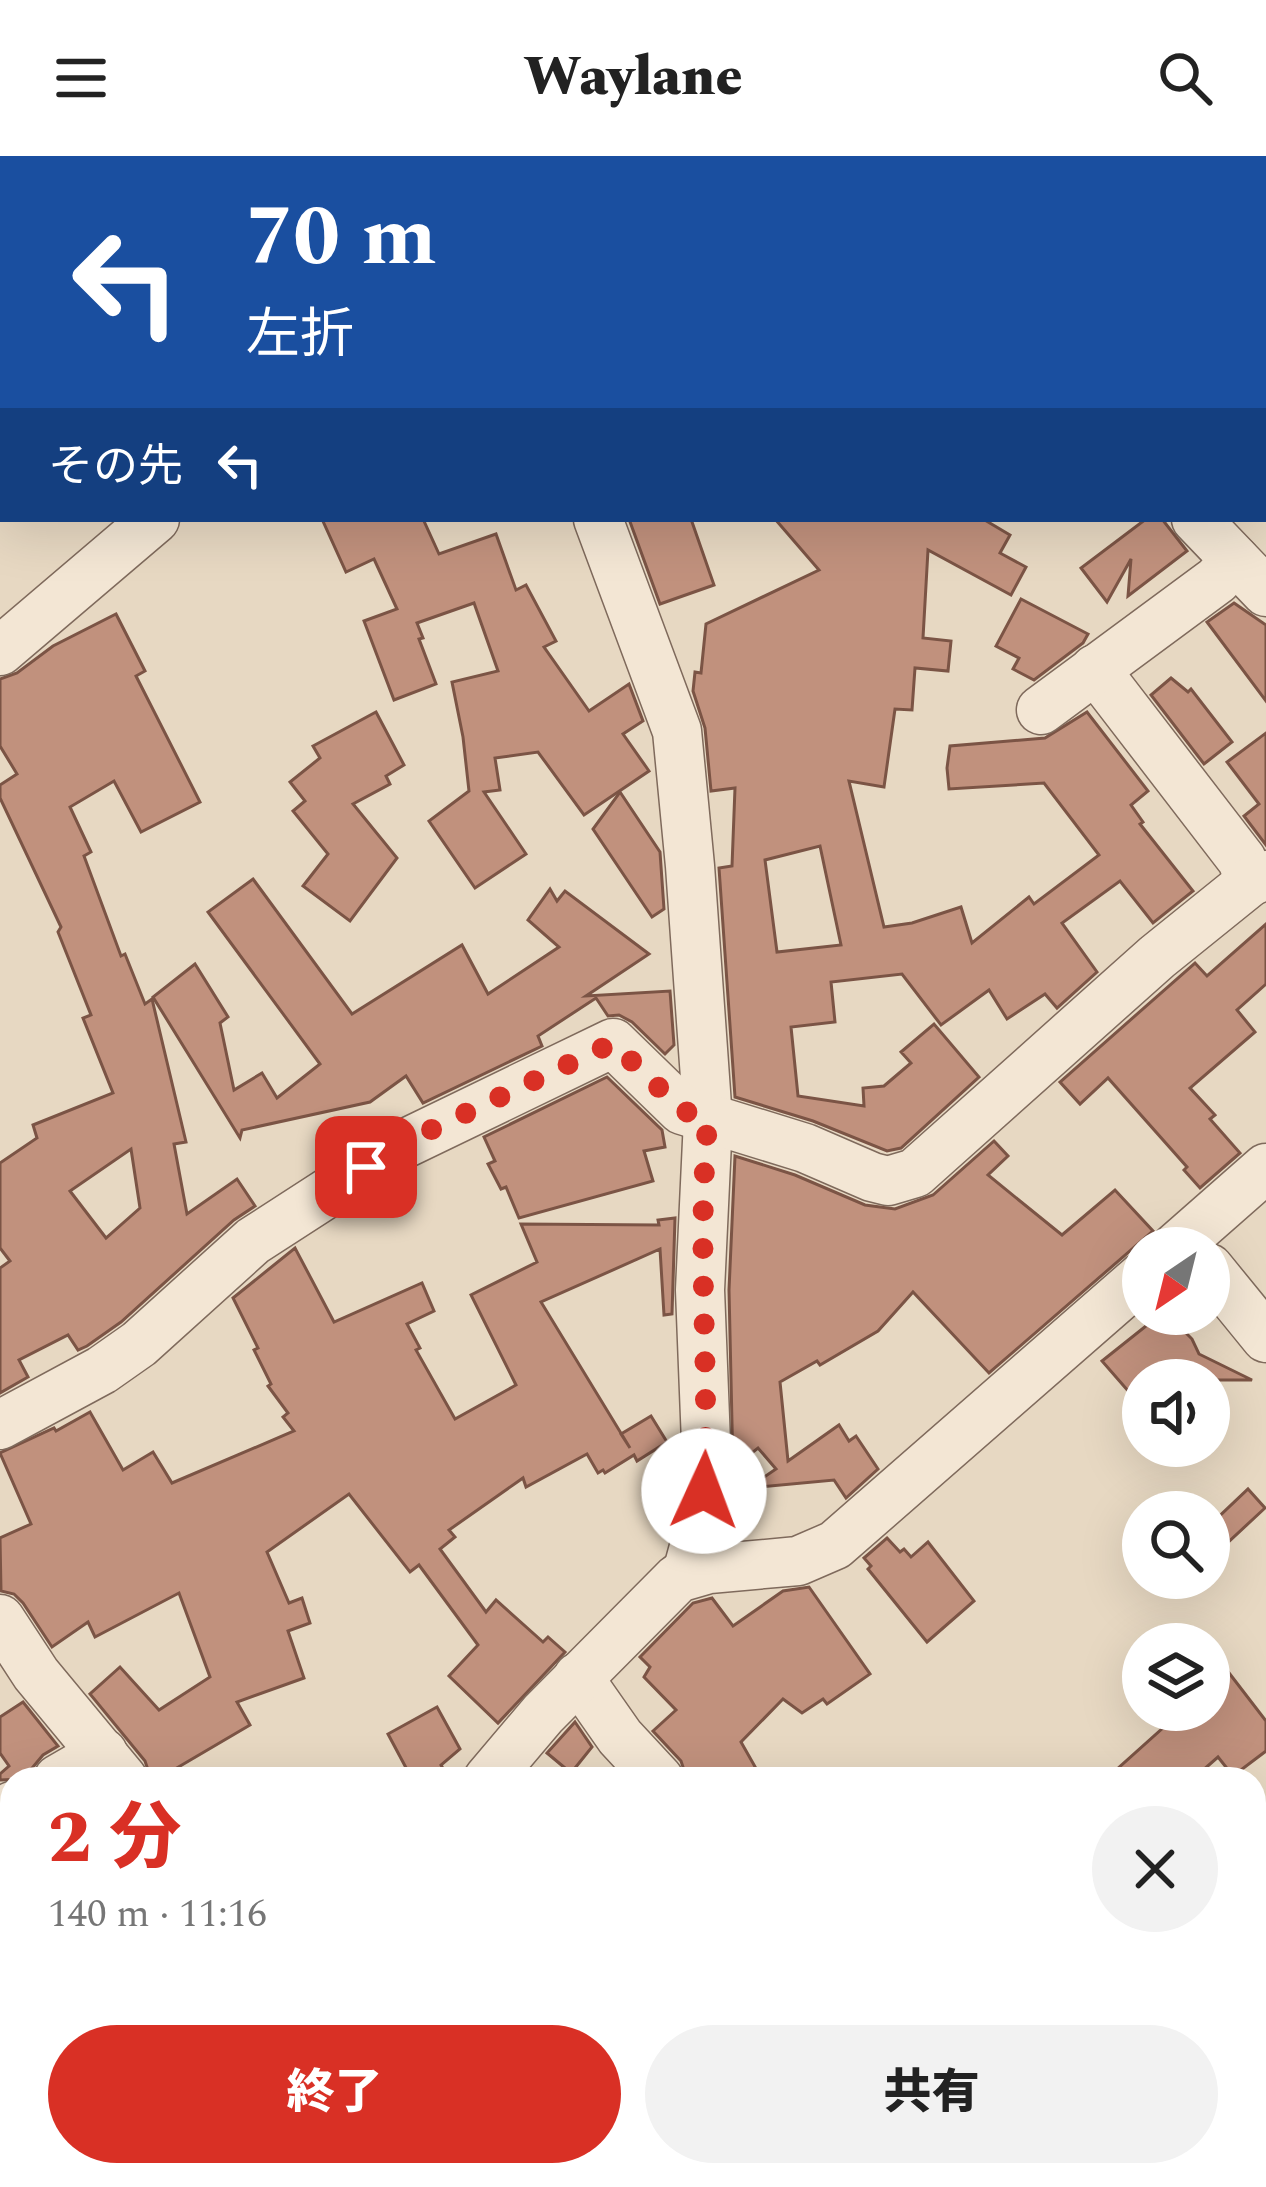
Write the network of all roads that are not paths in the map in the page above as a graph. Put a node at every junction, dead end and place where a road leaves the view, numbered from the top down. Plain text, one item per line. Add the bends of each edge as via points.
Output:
1 (150, 522) edge
2 (599, 522) edge
3 (1199, 522) edge
4 (1251, 576) edge
5 (0, 651) edge
6 (1094, 669) junction
7 (1041, 710) dead end
8 (1258, 879) edge
9 (708, 1120) junction
10 (1266, 1168) edge
11 (1213, 1227) edge
12 (1122, 1294) edge
13 (1230, 1296) edge
14 (1266, 1338) edge
15 (0, 1425) edge
16 (687, 1573) junction
17 (0, 1619) edge
18 (578, 1677) junction
19 (113, 1766) edge
20 (499, 1767) edge
21 (648, 1767) edge

1 - 5 street
2 - 9 street via 676,730
3 - 4 street
4 - 6 street via 1217,580
6 - 7 street
6 - 8 street
8 - 9 street via 1157,957 915,1173 872,1177
9 - 15 street via 682,1110 613,1043 400,1146 253,1241 120,1357
9 - 16 street via 700,1290 705,1459
10 - 11 street
12 - 16 street via 835,1545 798,1561
13 - 14 street
16 - 18 street
17 - 19 street
18 - 20 street
18 - 21 street

